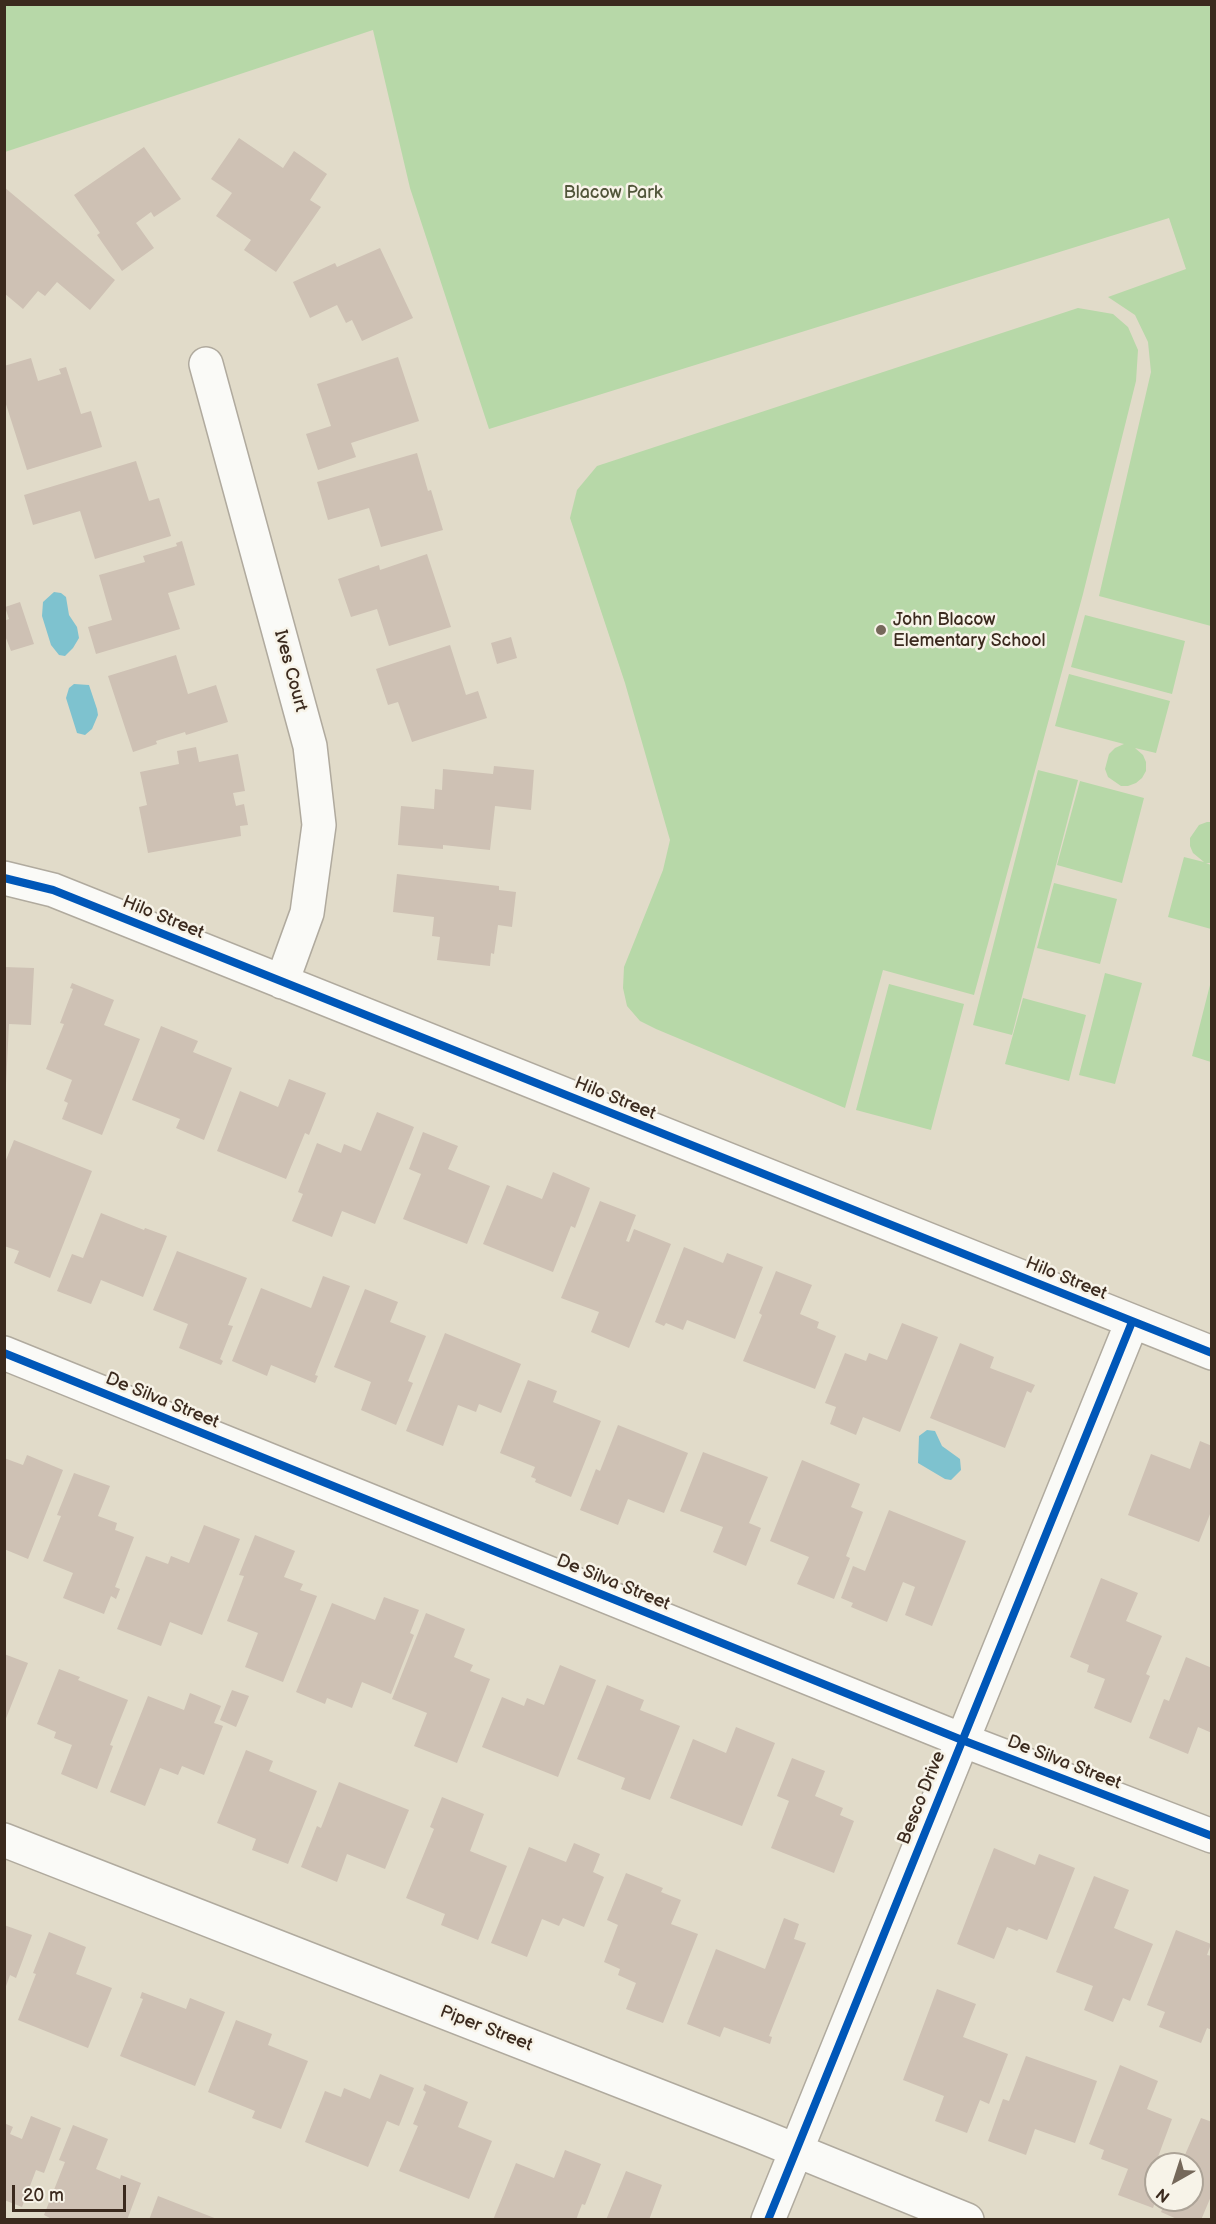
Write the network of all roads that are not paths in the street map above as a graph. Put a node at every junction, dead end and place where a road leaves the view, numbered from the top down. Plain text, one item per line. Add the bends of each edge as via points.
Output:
1 (206, 364) dead end
2 (4, 878) edge
3 (282, 982) junction
4 (1132, 1322) junction
5 (4, 1353) edge
6 (1212, 1353) edge
7 (962, 1740) junction
8 (1212, 1836) edge
9 (4, 1840) edge
10 (796, 2150) junction
11 (768, 2220) edge
12 (967, 2220) edge

1 - 3 street, Ives Court via 310,746 319,825 307,913
2 - 3 street, Hilo Street via 53,890
3 - 4 street, Hilo Street
4 - 6 street, Hilo Street
4 - 7 street, Besco Drive
5 - 7 street, De Silva Street
7 - 8 street, De Silva Street
7 - 10 street, Besco Drive
9 - 10 street, Piper Street
10 - 11 street, Besco Drive
10 - 12 street, Piper Street

